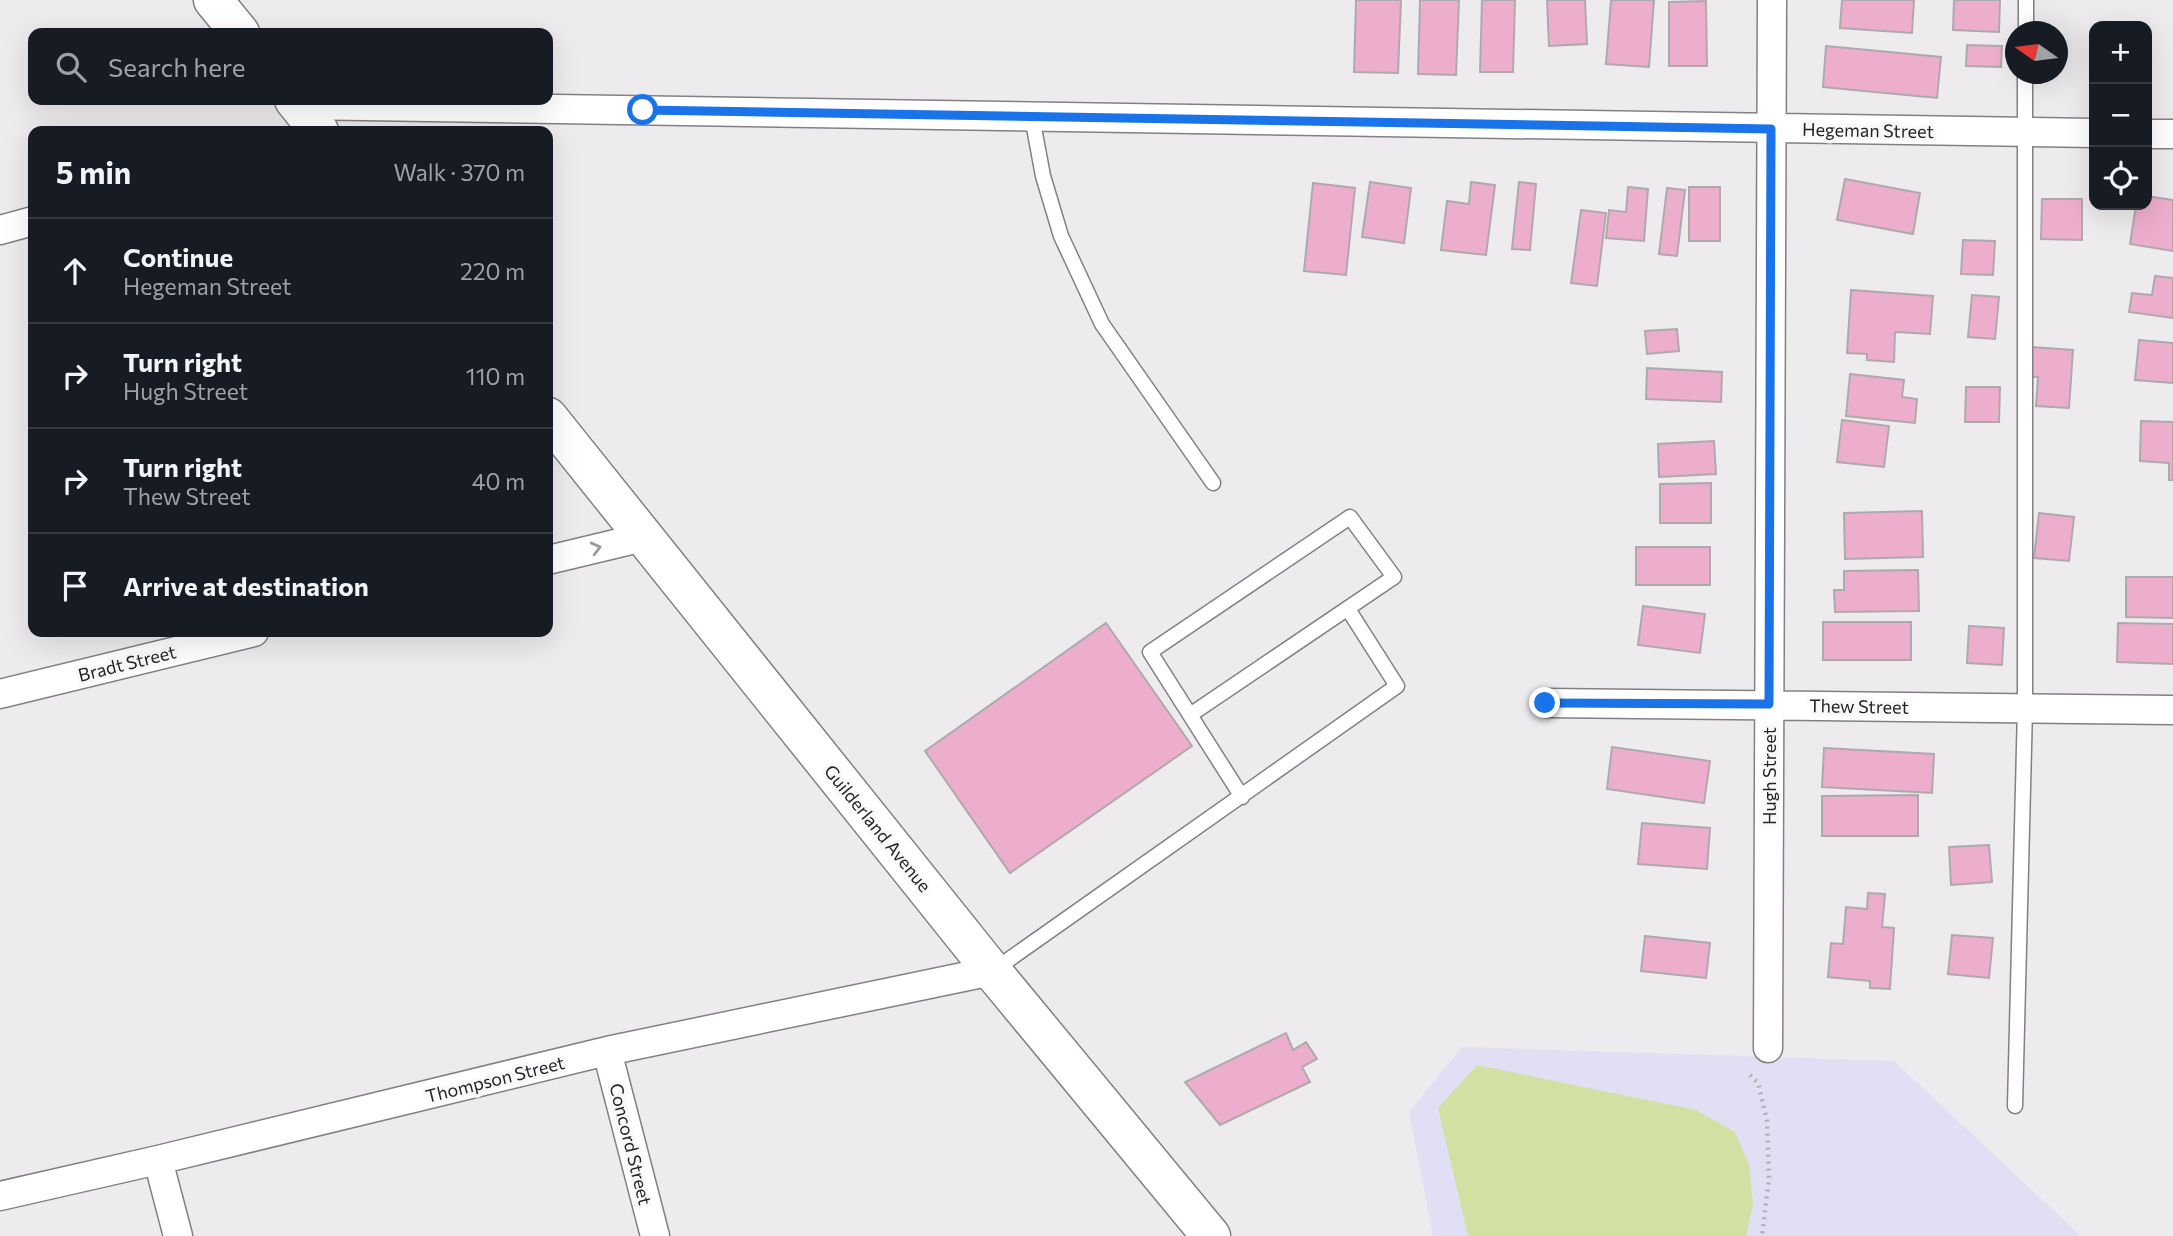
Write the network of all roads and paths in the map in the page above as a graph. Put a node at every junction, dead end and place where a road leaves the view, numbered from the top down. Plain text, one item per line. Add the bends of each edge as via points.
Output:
1 (213, 0) edge
2 (1772, 0) edge
3 (2026, 0) edge
4 (2026, 21) edge
5 (236, 28) edge
6 (2025, 84) edge
7 (303, 112) edge
8 (1032, 117) junction
9 (1771, 129) junction
10 (2025, 132) junction
11 (2089, 133) edge
12 (2152, 134) edge
13 (2173, 134) edge
14 (28, 222) edge
15 (0, 230) edge
16 (553, 422) edge
17 (1213, 483) dead end
18 (644, 537) junction
19 (553, 559) edge
20 (1348, 609) junction
21 (234, 637) edge
22 (0, 694) edge
23 (1545, 703) dead end
24 (1769, 704) junction
25 (2025, 708) junction
26 (2173, 710) edge
27 (1190, 715) junction
28 (1242, 797) junction
29 (992, 971) junction
30 (1768, 1048) dead end
31 (607, 1051) junction
32 (1749, 1074) dead end
33 (2015, 1106) dead end
34 (158, 1160) junction
35 (0, 1196) edge
36 (178, 1236) edge
37 (655, 1236) edge
38 (1211, 1236) edge
39 (1762, 1236) edge

1 - 5 street
2 - 9 street, Hugh Street
3 - 4 lane
6 - 10 lane
7 - 8 street, Hegeman Street
8 - 9 street, Hegeman Street
8 - 17 lane via 1061,236 1102,324
9 - 10 street, Hegeman Street
9 - 24 street, Hugh Street
10 - 11 street, Hegeman Street
10 - 25 lane
12 - 13 street
14 - 15 street
16 - 18 street, Guilderland Avenue
19 -> 18 street
18 - 29 street, Guilderland Avenue
20 - 27 lane
20 - 27 lane via 1394,578 1350,517 1150,652
20 - 28 lane via 1397,686
21 - 22 street, Bradt Street
23 - 24 street, Thew Street
24 - 25 street, Thew Street
24 - 30 street, Hugh Street
25 - 26 street, Thew Street
25 - 33 lane
27 - 28 lane
28 - 29 lane
29 - 31 street, Thompson Street
29 - 38 street, Guilderland Avenue
31 - 34 street, Thompson Street
31 - 37 street, Concord Street
32 - 39 path via 1758,1083 1768,1121 1769,1179
34 - 35 street, Thompson Street
34 - 36 street

